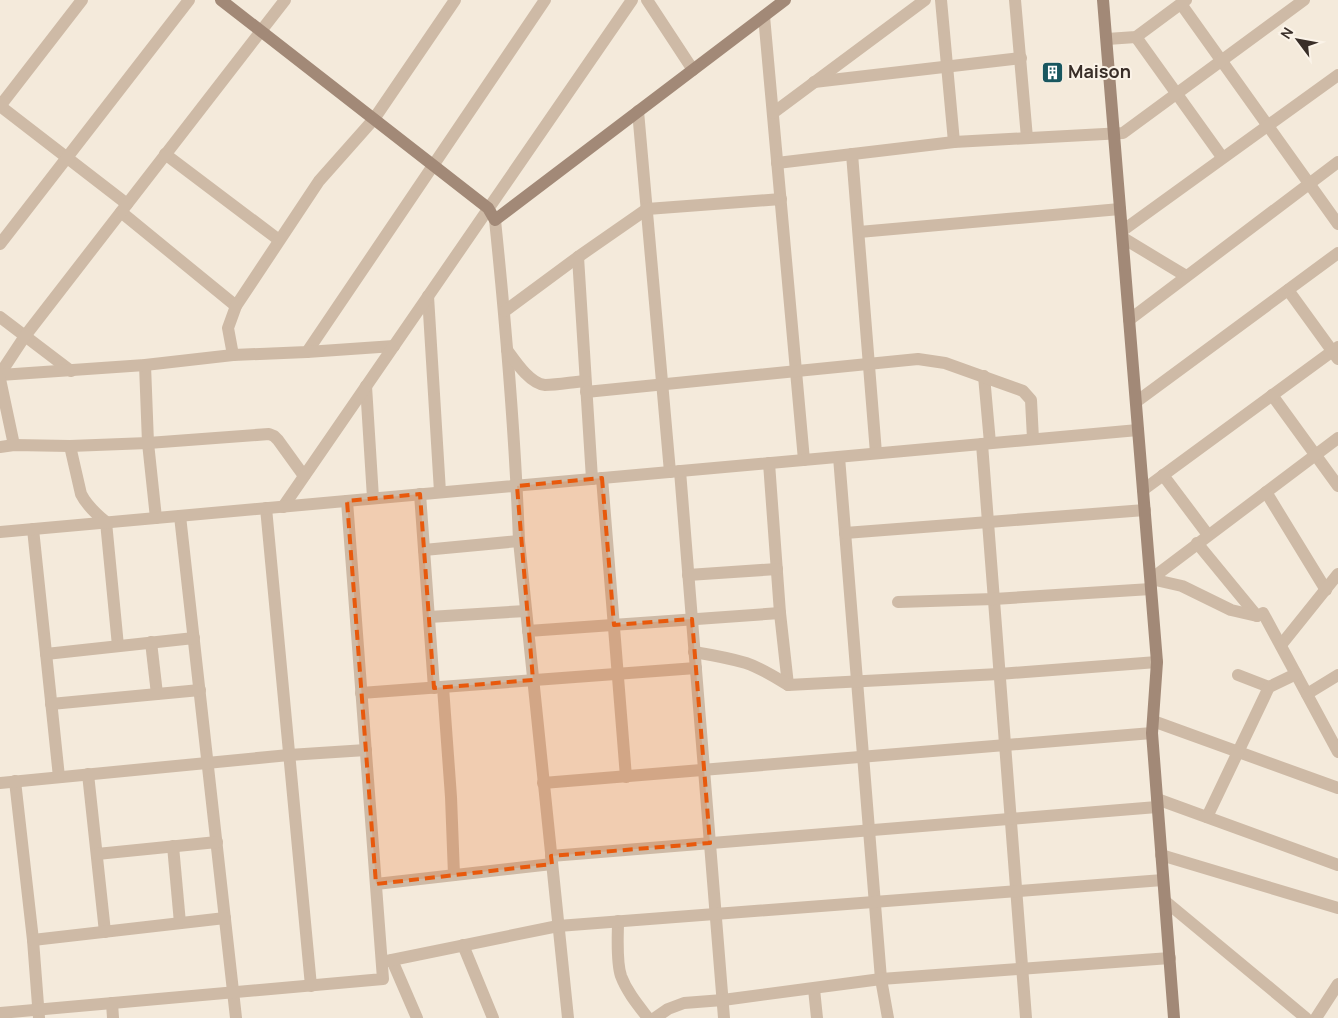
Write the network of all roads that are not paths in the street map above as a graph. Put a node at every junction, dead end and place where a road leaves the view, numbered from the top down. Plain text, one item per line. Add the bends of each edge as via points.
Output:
1 (82, 0) edge
2 (189, 0) edge
3 (221, 0) edge
4 (285, 0) edge
5 (455, 0) edge
6 (545, 0) edge
7 (632, 0) edge
8 (646, 0) edge
9 (785, 0) edge
10 (925, 0) edge
11 (941, 0) edge
12 (1015, 0) edge
13 (1103, 0) edge
14 (1304, 0) edge
15 (1183, 2) edge
16 (764, 16) junction
17 (261, 31) junction
18 (1136, 37) junction
19 (1107, 40) junction
20 (1021, 58) junction
21 (1222, 61) junction
22 (947, 67) junction
23 (693, 70) junction
24 (1338, 75) edge
25 (814, 82) junction
26 (1177, 94) junction
27 (0, 106) edge
28 (638, 111) junction
29 (773, 113) junction
30 (374, 119) junction
31 (1268, 125) junction
32 (1114, 134) junction
33 (1027, 138) junction
34 (954, 142) junction
35 (165, 154) junction
36 (852, 154) junction
37 (67, 158) junction
38 (1222, 158) junction
39 (1338, 162) edge
40 (777, 163) junction
41 (433, 165) junction
42 (1310, 184) junction
43 (781, 198) junction
44 (124, 208) junction
45 (488, 208) junction
46 (647, 209) junction
47 (1120, 209) junction
48 (495, 220) junction
49 (1338, 224) edge
50 (859, 232) junction
51 (1122, 234) junction
52 (279, 240) junction
53 (0, 244) edge
54 (1338, 253) edge
55 (578, 257) junction
56 (1186, 276) junction
57 (1288, 290) junction
58 (428, 296) junction
59 (236, 306) junction
60 (505, 311) junction
61 (0, 317) edge
62 (1129, 320) junction
63 (25, 336) junction
64 (394, 346) junction
65 (507, 350) junction
66 (307, 352) junction
67 (1336, 352) edge
68 (233, 355) junction
69 (869, 364) junction
70 (145, 365) junction
71 (71, 371) junction
72 (796, 372) junction
73 (0, 376) edge
74 (984, 376) junction
75 (662, 385) junction
76 (366, 386) junction
77 (585, 386) junction
78 (1272, 396) junction
79 (1136, 402) junction
80 (1138, 430) junction
81 (1338, 438) edge
82 (1033, 439) junction
83 (148, 443) junction
84 (986, 443) junction
85 (14, 445) junction
86 (70, 446) junction
87 (0, 448) edge
88 (876, 453) junction
89 (1315, 455) junction
90 (839, 456) junction
91 (804, 460) junction
92 (769, 463) junction
93 (675, 471) junction
94 (1163, 475) junction
95 (304, 476) junction
96 (597, 478) junction
97 (517, 486) junction
98 (1338, 486) edge
99 (1143, 490) junction
100 (440, 492) junction
101 (1266, 492) junction
102 (420, 494) junction
103 (373, 498) junction
104 (346, 501) junction
105 (283, 507) junction
106 (266, 508) junction
107 (1145, 510) junction
108 (180, 516) junction
109 (156, 518) junction
110 (106, 522) junction
111 (988, 522) junction
112 (33, 529) junction
113 (0, 532) edge
114 (846, 533) junction
115 (1208, 535) junction
116 (519, 541) junction
117 (1197, 543) junction
118 (424, 550) junction
119 (777, 569) junction
120 (1338, 574) edge
121 (688, 575) junction
122 (1151, 584) junction
123 (1326, 590) junction
124 (994, 599) junction
125 (898, 602) dead end
126 (526, 611) junction
127 (780, 613) junction
128 (1258, 616) junction
129 (429, 617) junction
130 (692, 620) junction
131 (614, 625) junction
132 (528, 631) junction
133 (194, 638) junction
134 (151, 642) junction
135 (118, 646) junction
136 (1281, 646) junction
137 (694, 652) junction
138 (46, 654) junction
139 (1157, 662) junction
140 (696, 668) junction
141 (618, 674) junction
142 (999, 674) junction
143 (1296, 674) junction
144 (1238, 675) dead end
145 (1338, 675) edge
146 (533, 680) junction
147 (857, 682) junction
148 (788, 685) junction
149 (438, 687) junction
150 (1270, 687) junction
151 (200, 690) junction
152 (361, 693) junction
153 (157, 694) junction
154 (1307, 694) junction
155 (51, 704) junction
156 (1152, 727) junction
157 (1005, 746) junction
158 (1336, 746) edge
159 (366, 750) junction
160 (1238, 752) junction
161 (290, 755) junction
162 (863, 757) junction
163 (208, 764) junction
164 (704, 770) junction
165 (88, 774) junction
166 (59, 777) junction
167 (626, 777) junction
168 (15, 781) junction
169 (0, 782) edge
170 (543, 783) junction
171 (1338, 788) edge
172 (1157, 803) junction
173 (1207, 817) junction
174 (1010, 819) junction
175 (869, 830) junction
176 (217, 842) junction
177 (710, 843) junction
178 (173, 846) junction
179 (97, 854) junction
180 (1161, 855) junction
181 (551, 860) junction
182 (1338, 865) edge
183 (454, 875) junction
184 (1163, 880) junction
185 (376, 884) junction
186 (1016, 891) junction
187 (1165, 901) junction
188 (875, 902) junction
189 (1338, 908) edge
190 (716, 914) junction
191 (225, 918) junction
192 (618, 921) junction
193 (180, 923) junction
194 (558, 926) junction
195 (105, 932) junction
196 (33, 940) junction
197 (463, 945) junction
198 (1170, 958) junction
199 (387, 961) junction
200 (1022, 969) junction
201 (881, 979) junction
202 (1338, 984) edge
203 (311, 986) junction
204 (814, 989) junction
205 (233, 992) junction
206 (723, 1000) junction
207 (112, 1003) junction
208 (0, 1013) edge
209 (39, 1014) edge
210 (113, 1018) edge
211 (236, 1018) edge
212 (417, 1018) edge
213 (493, 1018) edge
214 (568, 1018) edge
215 (648, 1018) edge
216 (655, 1018) edge
217 (724, 1018) edge
218 (817, 1018) edge
219 (888, 1018) edge
220 (1026, 1018) edge
221 (1174, 1018) edge
222 (1306, 1018) edge
223 (1316, 1018) edge

1 - 27 street
2 - 37 street
3 - 17 street
4 - 17 street
5 - 30 street
6 - 41 street
7 - 45 street
8 - 23 street
9 - 16 street
10 - 25 street
11 - 22 street
12 - 20 street
13 - 19 street
14 - 21 street
15 - 18 street
15 - 21 street
16 - 23 street
16 - 29 street
17 - 30 street
17 - 35 street
18 - 19 street
18 - 26 street
19 - 32 street
20 - 22 street
20 - 33 street
21 - 26 street
21 - 31 street
22 - 25 street
22 - 34 street
23 - 28 street
24 - 31 street
25 - 29 street
26 - 32 street via 1123,133
26 - 38 street
27 - 37 street
28 - 46 street
28 - 48 street
29 - 40 street
30 - 41 street
30 - 52 street via 319,181
31 - 38 street
31 - 42 street
32 - 33 street
32 - 47 street
33 - 34 street
34 - 36 street
35 - 44 street
35 - 52 street
36 - 40 street
36 - 50 street
37 - 44 street
37 - 53 street
38 - 51 street
39 - 42 street
40 - 43 street
41 - 45 street
41 - 66 street
42 - 49 street
42 - 56 street
43 - 46 street
43 - 72 street
44 - 59 street
44 - 63 street
45 - 48 street
45 - 58 street
46 - 55 street
46 - 75 street
47 - 50 street
47 - 51 street
48 - 60 street
50 - 69 street
51 - 56 street
51 - 62 street
52 - 59 street
54 - 57 street
55 - 60 street
55 - 77 street
56 - 62 street
57 - 67 street
57 - 79 street
58 - 64 street
58 - 100 street
59 - 68 street via 228,328
60 - 65 street
61 - 63 street
62 - 79 street
63 - 71 street
63 - 73 street
64 - 66 street
64 - 76 street
65 - 77 street via 524,372 543,385
65 - 97 street
66 - 68 street
67 - 78 street
68 - 70 street
69 - 72 street
69 - 74 street via 918,360 945,363
69 - 88 street
70 - 71 street
70 - 83 street
71 - 73 street
72 - 75 street
72 - 91 street
73 - 85 street
74 - 82 street via 1023,391 1031,400
74 - 84 street
75 - 77 street
75 - 93 street
76 - 95 street
76 - 103 street
77 - 96 street
78 - 89 street
78 - 94 street
79 - 80 street
80 - 82 street
80 - 99 street
81 - 89 street
82 - 84 street
83 - 86 street
83 - 95 street via 269,434 278,440
83 - 109 street
84 - 88 street
84 - 111 street
85 - 86 street
85 - 87 street
86 - 110 street via 81,494 90,508
88 - 90 street
89 - 98 street
89 - 101 street
90 - 91 street
90 - 114 street
91 - 92 street
92 - 93 street
92 - 119 street
93 - 96 street
93 - 121 street
94 - 99 street
94 - 115 street
95 - 105 street
96 - 97 street
96 - 131 street
97 - 100 street
97 - 116 street
99 - 107 street
100 - 102 street
101 - 115 street
101 - 123 street
102 - 103 street
102 - 118 street
103 - 104 street
104 - 105 street
104 - 152 street
105 - 106 street
106 - 108 street
106 - 161 street
107 - 111 street
107 - 122 street
108 - 109 street
108 - 133 street
109 - 110 street
110 - 112 street
110 - 135 street
111 - 114 street
111 - 124 street
112 - 113 street
112 - 138 street
114 - 147 street
115 - 117 street
116 - 118 street
116 - 126 street
117 - 122 street
117 - 128 street
118 - 129 street
119 - 121 street
119 - 127 street
120 - 123 street
121 - 130 street
122 - 124 street
122 - 128 street via 1182,586 1231,610
122 - 139 street
123 - 136 street
124 - 125 street
124 - 142 street
126 - 129 street
126 - 132 street
127 - 130 street
127 - 148 street
128 - 136 street via 1264,613
129 - 149 street
130 - 131 street
130 - 137 street
131 - 132 street
131 - 141 street
132 - 146 street
133 - 134 street
133 - 151 street
134 - 135 street
134 - 153 street
135 - 138 street
136 - 143 street
137 - 140 street
137 - 148 street via 747,663
138 - 155 street
139 - 142 street
139 - 156 street
140 - 141 street
140 - 164 street
141 - 146 street
141 - 167 street
142 - 147 street
142 - 157 street
143 - 150 street
143 - 154 street
144 - 150 street
145 - 154 street
146 - 149 street
146 - 170 street
147 - 148 street
147 - 162 street
149 - 152 street
149 - 183 street via 451,797
150 - 160 street
151 - 153 street
151 - 163 street
152 - 159 street
153 - 155 street
154 - 158 street
155 - 166 street
156 - 157 street
156 - 160 street
156 - 172 street
157 - 162 street
157 - 174 street
159 - 161 street
159 - 185 street
160 - 171 street
160 - 173 street
161 - 163 street
161 - 203 street
162 - 164 street
162 - 175 street
163 - 165 street
163 - 176 street
164 - 167 street
164 - 177 street
165 - 166 street
165 - 179 street
166 - 168 street
167 - 170 street
168 - 169 street
168 - 196 street
170 - 181 street
172 - 173 street
172 - 174 street
172 - 180 street
173 - 182 street
174 - 175 street
174 - 186 street
175 - 177 street
175 - 188 street
176 - 178 street
176 - 191 street
177 - 181 street
177 - 190 street
178 - 179 street
178 - 193 street
179 - 195 street
180 - 184 street
180 - 189 street
181 - 183 street
181 - 194 street
183 - 185 street
184 - 186 street
184 - 187 street
185 - 199 street
186 - 188 street
186 - 200 street
187 - 198 street
187 - 222 street
188 - 190 street
188 - 201 street
190 - 192 street
190 - 206 street
191 - 193 street
191 - 205 street
192 - 194 street
192 - 215 street via 620,974 630,995
193 - 195 street
194 - 197 street
194 - 214 street
195 - 196 street
196 - 209 street
197 - 199 street
197 - 213 street
198 - 200 street
198 - 221 street
199 - 203 street via 383,979
199 - 212 street
200 - 201 street
200 - 220 street
201 - 204 street
201 - 219 street
202 - 223 street
203 - 205 street
204 - 206 street
204 - 218 street
205 - 207 street
205 - 211 street
206 - 216 street via 684,1003
206 - 217 street
207 - 209 street
207 - 210 street
208 - 209 street

